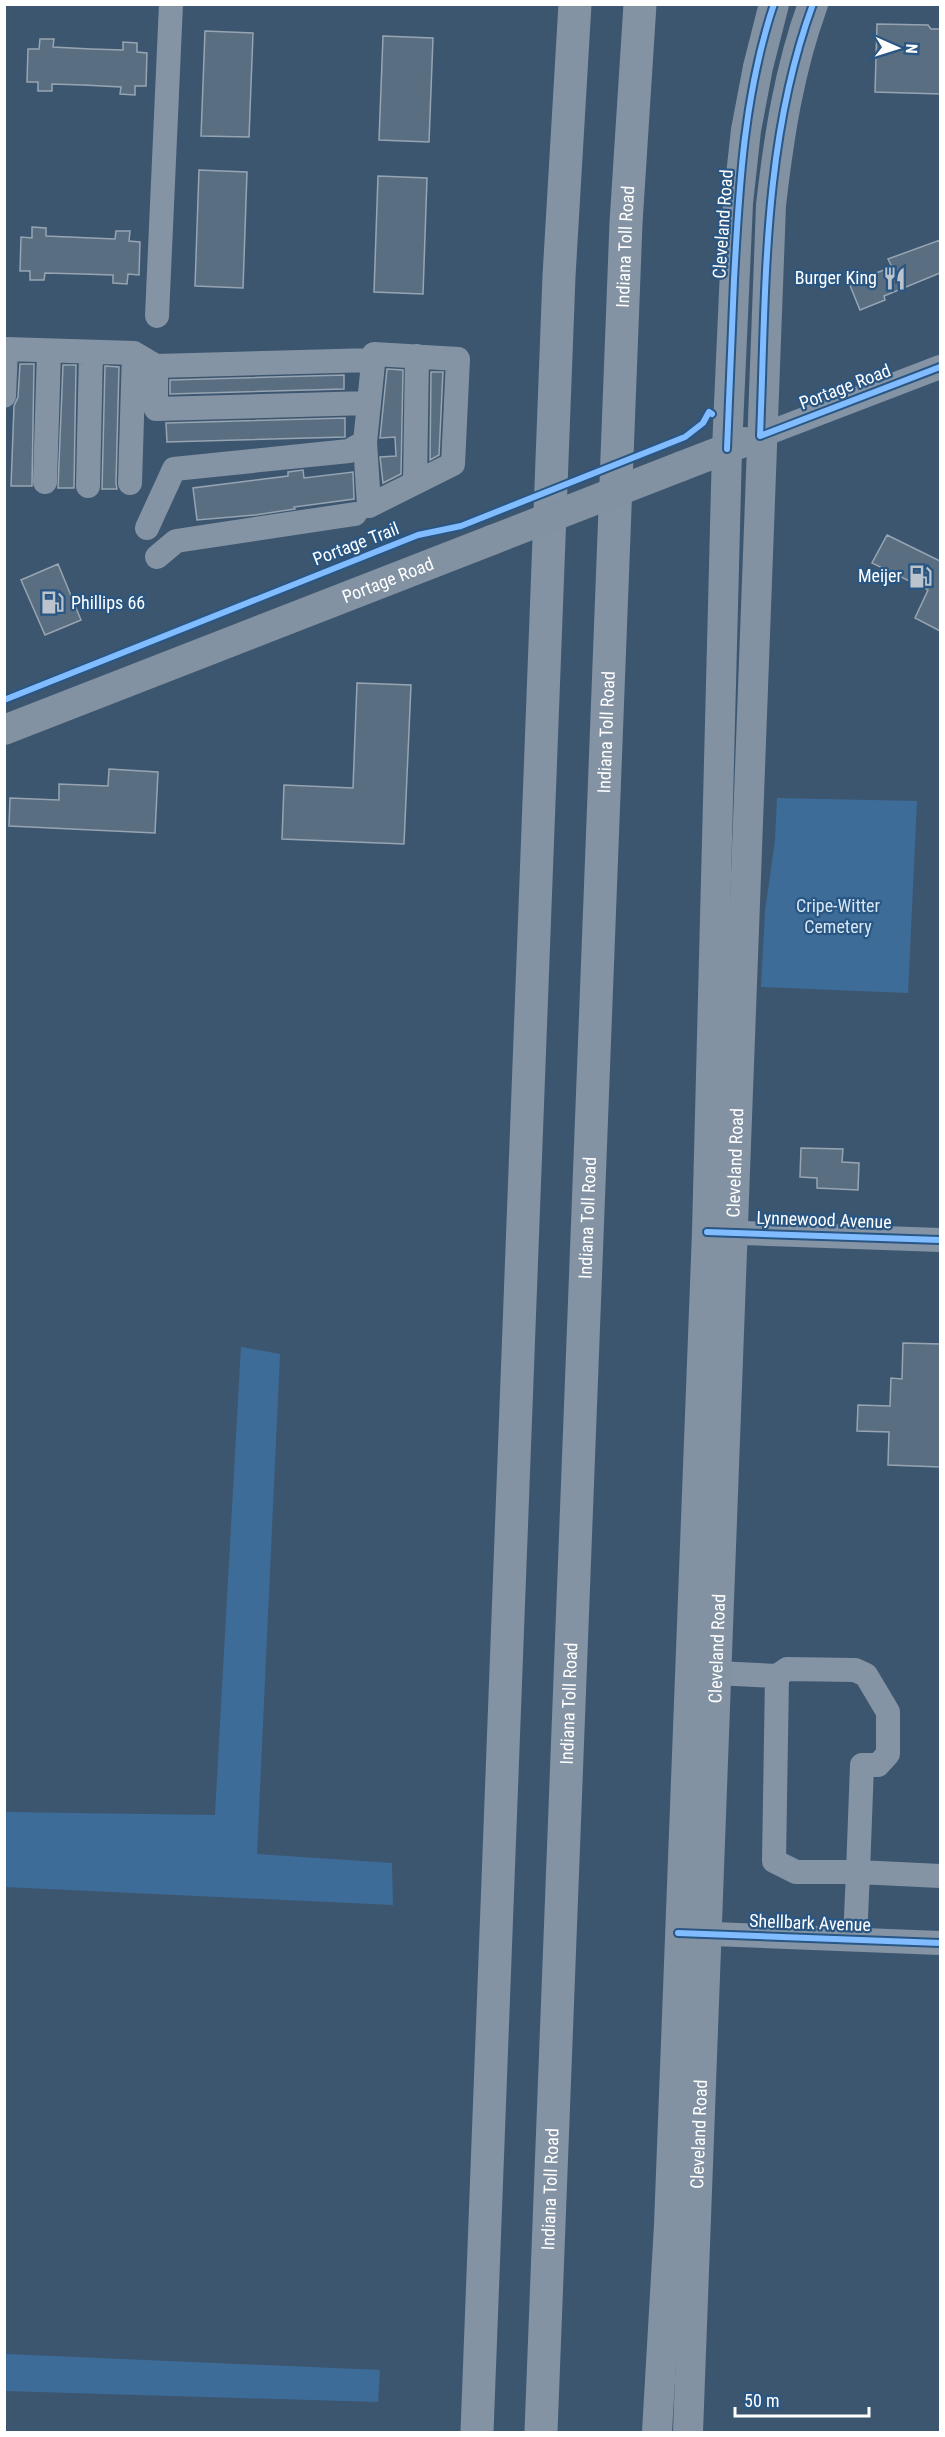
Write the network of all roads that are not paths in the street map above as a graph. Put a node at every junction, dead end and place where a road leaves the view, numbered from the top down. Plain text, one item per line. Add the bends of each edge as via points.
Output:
1 (575, 4) edge
2 (640, 4) edge
3 (774, 4) edge
4 (813, 4) edge
5 (171, 5) edge
6 (157, 316) dead end
7 (50, 351) junction
8 (91, 352) junction
9 (134, 353) junction
10 (417, 356) junction
11 (374, 360) junction
12 (156, 366) junction
13 (940, 367) edge
14 (4, 396) edge
15 (369, 403) junction
16 (760, 436) junction
17 (365, 442) junction
18 (727, 449) junction
19 (45, 482) dead end
20 (130, 483) dead end
21 (415, 483) junction
22 (88, 486) dead end
23 (355, 514) dead end
24 (147, 528) dead end
25 (157, 557) dead end
26 (4, 730) edge
27 (720, 1232) junction
28 (940, 1240) edge
29 (716, 1673) junction
30 (777, 1676) junction
31 (858, 1872) junction
32 (940, 1876) edge
33 (692, 1934) junction
34 (855, 1939) junction
35 (940, 1943) edge
36 (477, 2433) edge
37 (540, 2433) edge
38 (657, 2433) edge
39 (688, 2433) edge

1 - 36 highway via 559,276
2 - 37 highway, Indiana Toll Road via 626,223
3 - 18 main road, Cleveland Road via 746,130 739,193
4 - 16 main road, Cleveland Road via 791,74 779,132 771,205
5 - 6 street
7 - 8 street
7 - 14 street via 6,349
7 - 19 street
8 - 9 street
8 - 22 street
9 - 12 street
9 - 20 street
10 - 11 street via 374,354
10 - 21 street
10 - 21 street via 458,359 453,464
11 - 12 street
11 - 15 street
12 - 15 street via 156,409
13 - 16 street, Portage Road
15 - 17 street
16 - 18 main road, Portage Road
16 - 27 main road, Cleveland Road
17 - 21 street via 369,506
17 - 24 street via 349,451 174,469
18 - 26 main road, Portage Road, bridge
18 - 27 main road, Cleveland Road
23 - 25 street via 177,542
27 - 28 street, Lynnewood Avenue
27 - 29 main road, Cleveland Road
27 - 33 main road, Cleveland Road
29 - 30 street
29 - 33 main road, Cleveland Road
30 - 31 street via 774,1861 796,1872
30 - 31 street via 787,1669 855,1670 866,1675 888,1712 888,1754 878,1765 862,1765
31 - 32 street
31 - 34 street
33 - 34 street, Shellbark Avenue
33 - 38 main road, Cleveland Road
33 - 39 main road, Cleveland Road
34 - 35 street, Shellbark Avenue

